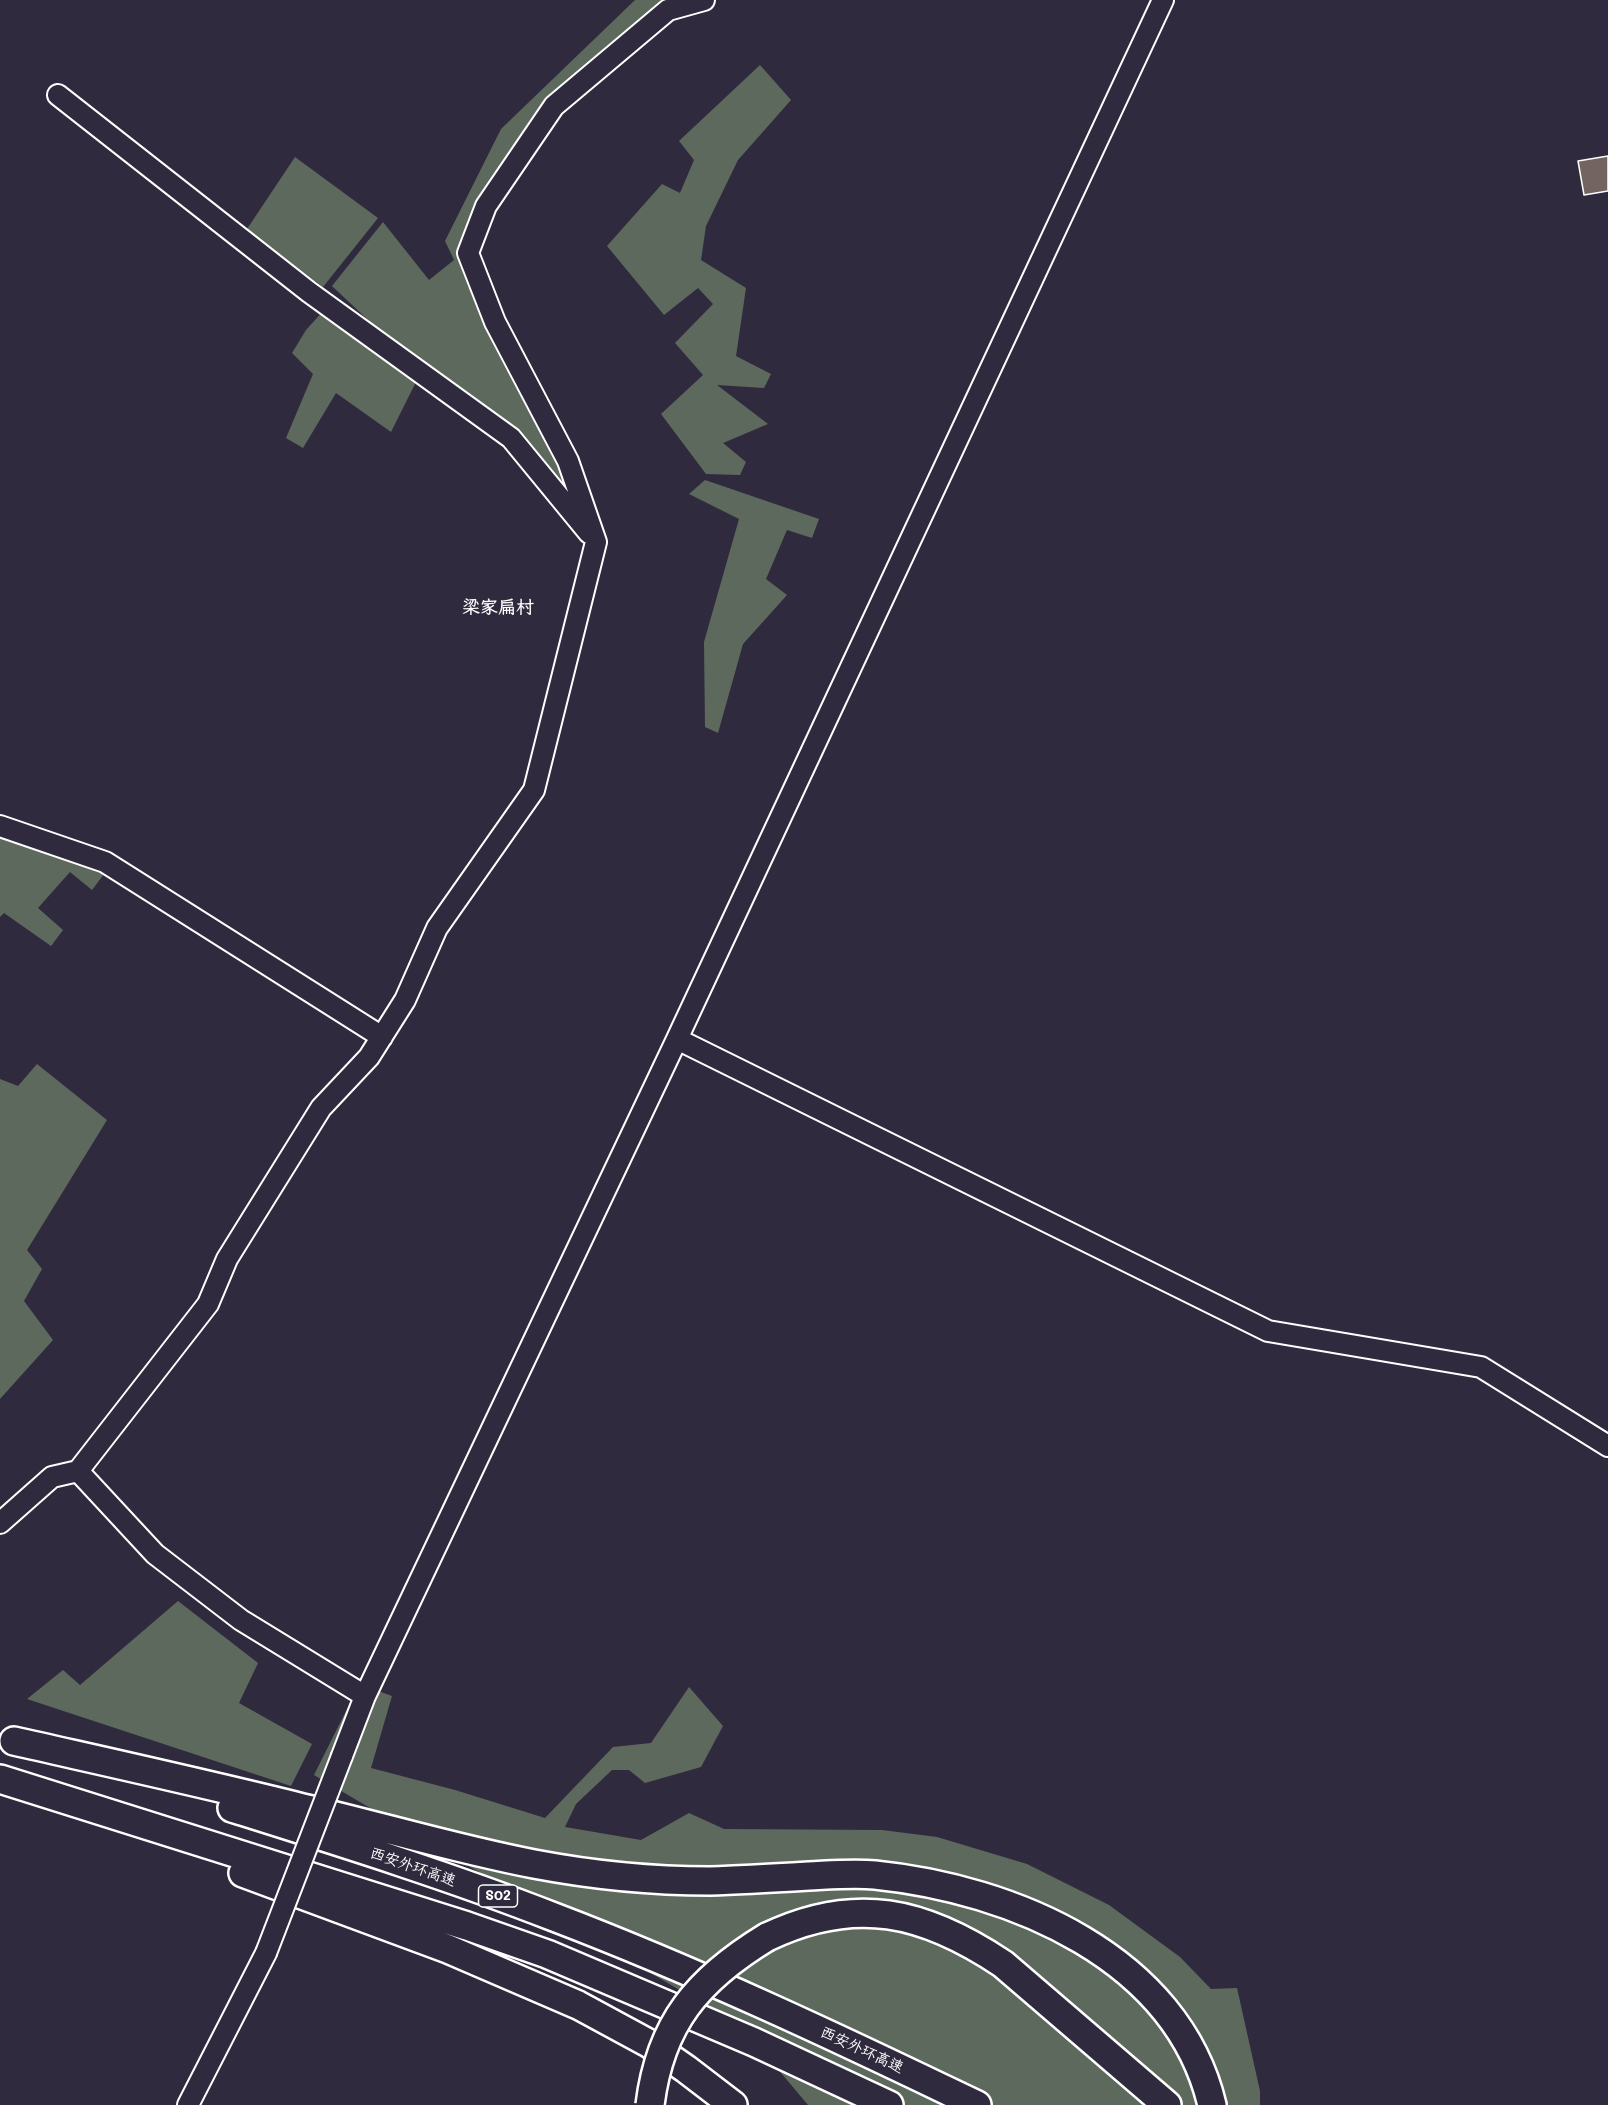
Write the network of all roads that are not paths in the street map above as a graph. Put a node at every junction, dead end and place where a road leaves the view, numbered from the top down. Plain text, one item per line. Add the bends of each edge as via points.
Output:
1 (704, 0) edge
2 (1160, 1) edge
3 (58, 95) dead end
4 (596, 542) junction
5 (0, 826) edge
6 (382, 1037) junction
7 (677, 1039) junction
8 (1608, 1446) edge
9 (78, 1472) junction
10 (0, 1523) edge
11 (364, 1696) junction
12 (7, 1739) edge
13 (0, 1780) edge
14 (1208, 2092) edge
15 (188, 2105) edge
16 (650, 2105) edge
17 (733, 2105) edge
18 (889, 2105) edge
19 (977, 2105) edge
20 (1167, 2105) edge

1 - 4 street via 668,10 554,106 486,206 468,253 495,322 568,461
2 - 7 street
3 - 4 street via 309,292 511,438
4 - 6 street via 534,790 437,928 405,1000
5 - 6 street via 105,862
6 - 9 street via 369,1057 321,1108 227,1259 208,1304
7 - 8 street via 1268,1332 1481,1367
7 - 11 street
9 - 10 street via 52,1477
9 - 11 street via 155,1554 242,1620
11 - 15 street, bridge via 266,1953
12 - 14 highway via 535,1864 661,1880 875,1875 974,1894 1034,1915 1114,1960 1177,2026
12 - 19 highway, 西安外环高速 / S02 via 384,1856 553,1916 677,1966
13 - 17 highway via 448,1949 579,2005 650,2044
13 - 18 highway, S02 via 547,1954 754,2042
16 - 20 highway, bridge via 658,2065 673,2028 712,1975 766,1937 815,1918 853,1912 924,1923 977,1947 1003,1964

